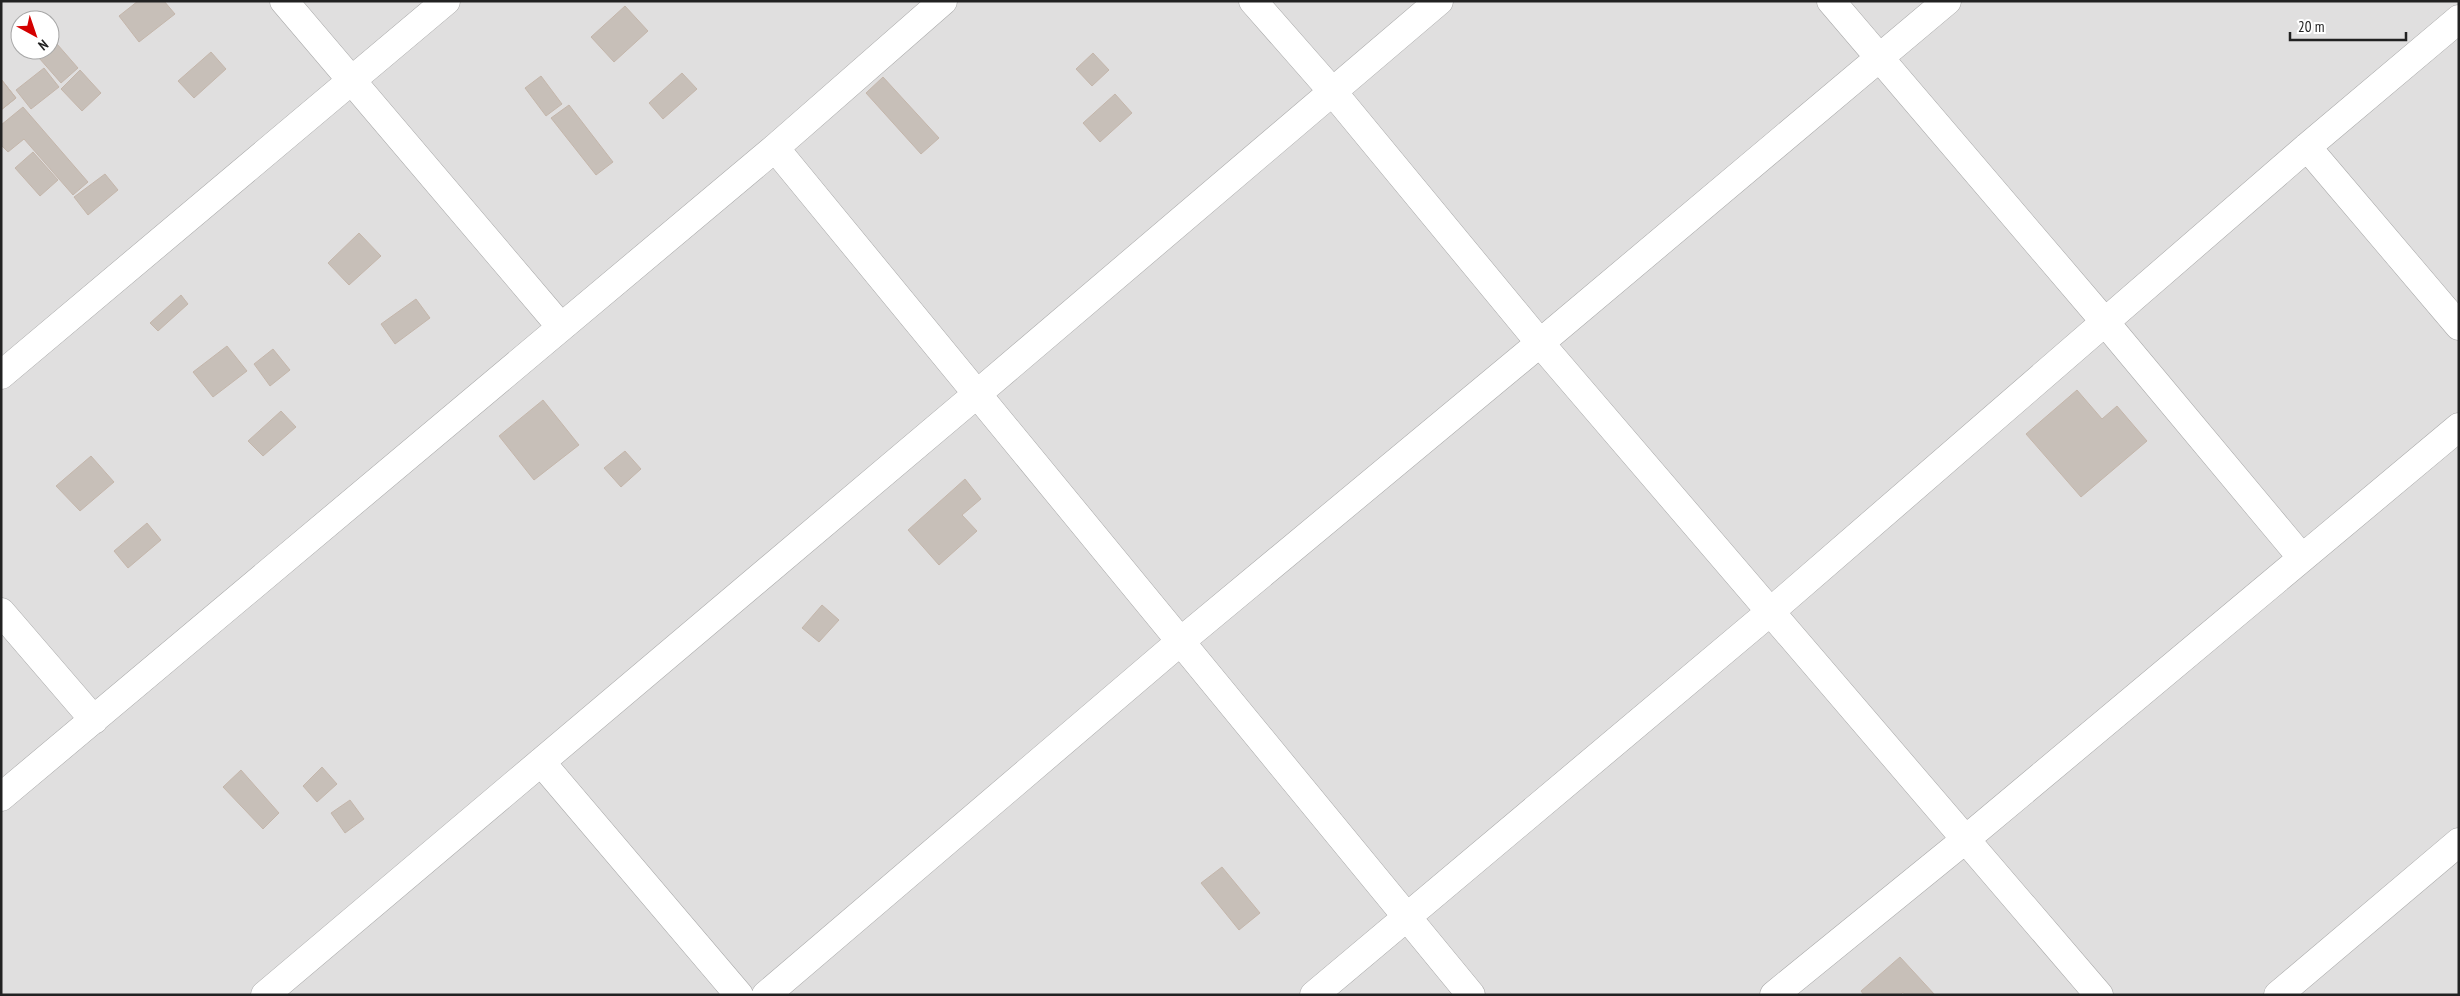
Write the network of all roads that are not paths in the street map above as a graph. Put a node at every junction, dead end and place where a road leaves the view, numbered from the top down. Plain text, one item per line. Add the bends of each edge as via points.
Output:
1 (284, 1) edge
2 (446, 1) edge
3 (943, 1) edge
4 (1253, 1) edge
5 (1439, 1) edge
6 (1831, 1) edge
7 (1947, 1) edge
8 (2459, 19) edge
9 (1879, 58) junction
10 (351, 80) junction
11 (1332, 91) junction
12 (2307, 147) junction
13 (775, 148) junction
14 (2105, 322) junction
15 (2459, 326) edge
16 (561, 327) junction
17 (1540, 343) junction
18 (1, 375) edge
19 (977, 394) junction
20 (2459, 427) edge
21 (2302, 558) junction
22 (1, 612) edge
23 (1770, 612) junction
24 (1180, 641) junction
25 (94, 720) junction
26 (541, 762) junction
27 (1, 797) edge
28 (1966, 839) junction
29 (2459, 842) edge
30 (1407, 916) junction
31 (265, 995) edge
32 (738, 995) edge
33 (766, 995) edge
34 (1314, 995) edge
35 (1471, 995) edge
36 (1774, 995) edge
37 (2100, 995) edge
38 (2278, 995) edge

1 - 10 street
2 - 10 street
3 - 13 street
4 - 11 street
5 - 11 street
6 - 9 street
7 - 9 street
8 - 12 street
9 - 14 street
9 - 17 street
10 - 16 street
10 - 18 street
11 - 17 street
11 - 19 street
12 - 14 street
12 - 15 street
13 - 16 street
13 - 19 street
14 - 21 street
14 - 23 street
16 - 25 street
17 - 23 street
17 - 24 street
19 - 24 street
19 - 26 street
20 - 21 street
21 - 28 street
22 - 25 street
23 - 28 street
23 - 30 street
24 - 30 street
24 - 33 street
25 - 27 street
26 - 31 street
26 - 32 street
28 - 36 street
28 - 37 street
29 - 38 street
30 - 34 street
30 - 35 street

